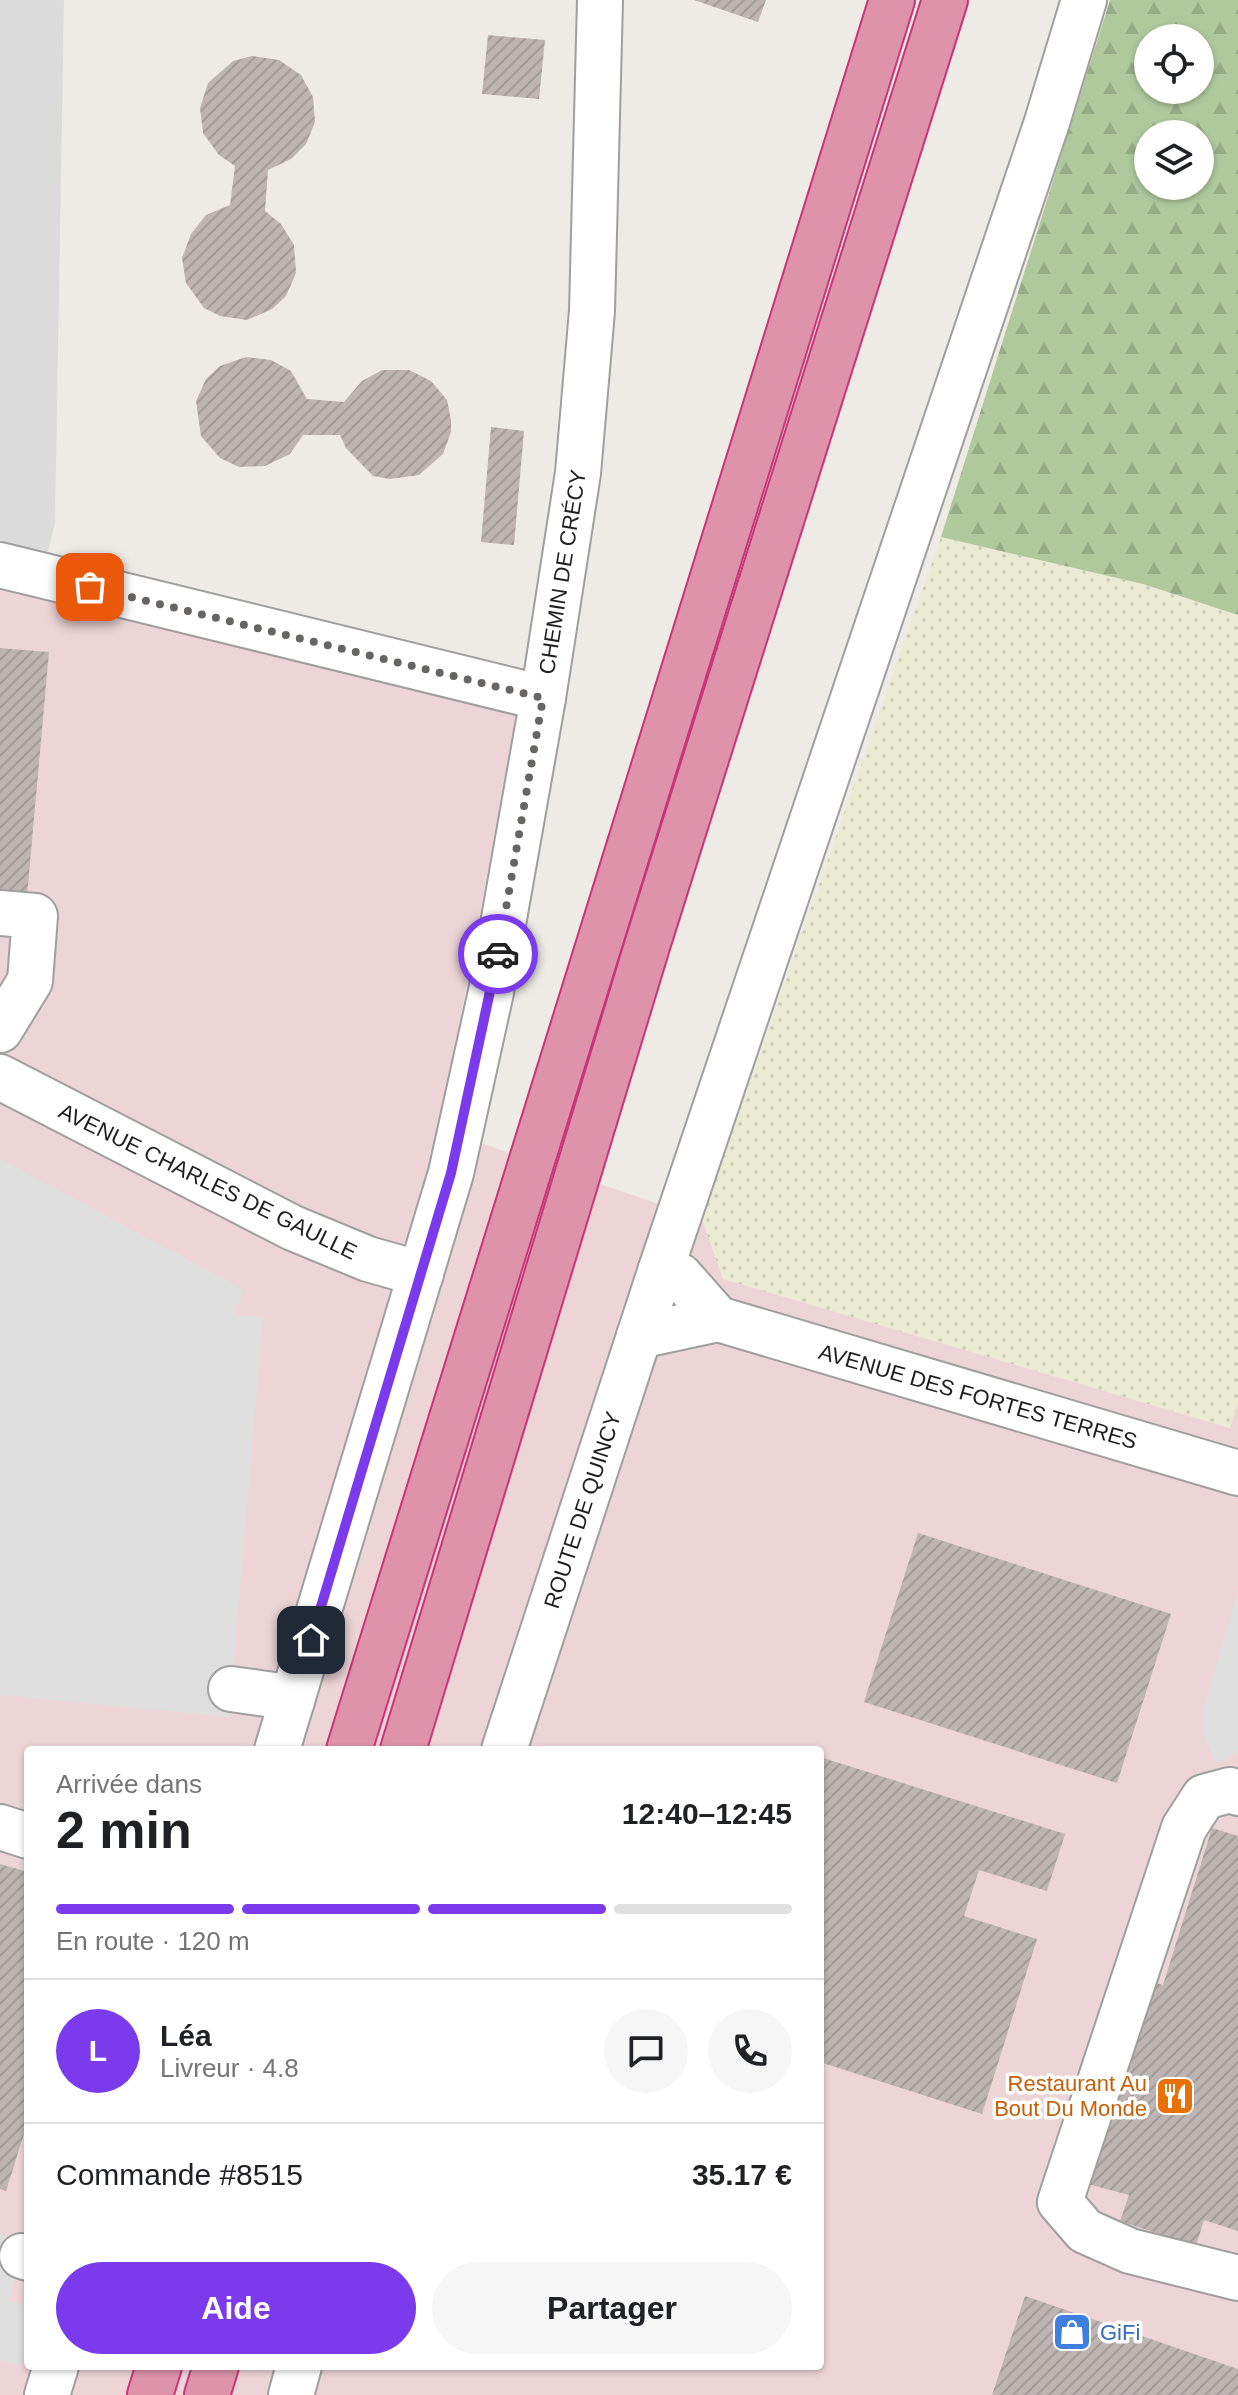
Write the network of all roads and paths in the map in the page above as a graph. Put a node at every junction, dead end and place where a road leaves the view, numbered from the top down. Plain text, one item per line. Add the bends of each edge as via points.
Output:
1 (600, 0) edge
2 (892, 0) edge
3 (945, 0) edge
4 (1084, 0) edge
5 (0, 565) edge
6 (543, 698) junction
7 (0, 913) edge
8 (0, 1030) edge
9 (0, 1077) edge
10 (661, 1269) junction
11 (421, 1274) junction
12 (718, 1319) junction
13 (639, 1336) junction
14 (1238, 1473) edge
15 (231, 1689) dead end
16 (292, 1701) junction
17 (278, 1746) edge
18 (350, 1746) edge
19 (404, 1746) edge
20 (505, 1746) edge
21 (1238, 1793) edge
22 (0, 1827) edge
23 (24, 1835) edge
24 (1238, 2278) edge
25 (55, 2370) edge
26 (158, 2370) edge
27 (215, 2370) edge
28 (298, 2370) edge
29 (47, 2395) edge
30 (150, 2395) edge
31 (207, 2395) edge
32 (291, 2395) edge

1 - 6 street, CHEMIN DE CRÉCY via 592,311 578,473
2 - 18 highway
3 - 19 highway via 647,946
4 - 10 street, ROUTE DE QUINCY
5 - 6 street
6 - 11 street, CHEMIN DE CRÉCY via 491,992 451,1173
7 - 8 street via 35,916 30,981
9 - 11 street, AVENUE CHARLES DE GAULLE via 293,1228
10 - 12 street via 680,1276
10 - 13 street, ROUTE DE QUINCY
11 - 16 street, CHEMIN DE CRÉCY
12 - 13 street, AVENUE DES FORTES TERRES
12 - 14 street, AVENUE DES FORTES TERRES
13 - 20 street, ROUTE DE QUINCY
15 - 16 street
16 - 17 street, CHEMIN DE CRÉCY
21 - 24 street via 1204,1797 1184,1828 1060,2202 1085,2231 1130,2251
22 - 23 street
25 - 29 street
26 - 30 highway
27 - 31 highway
28 - 32 street

